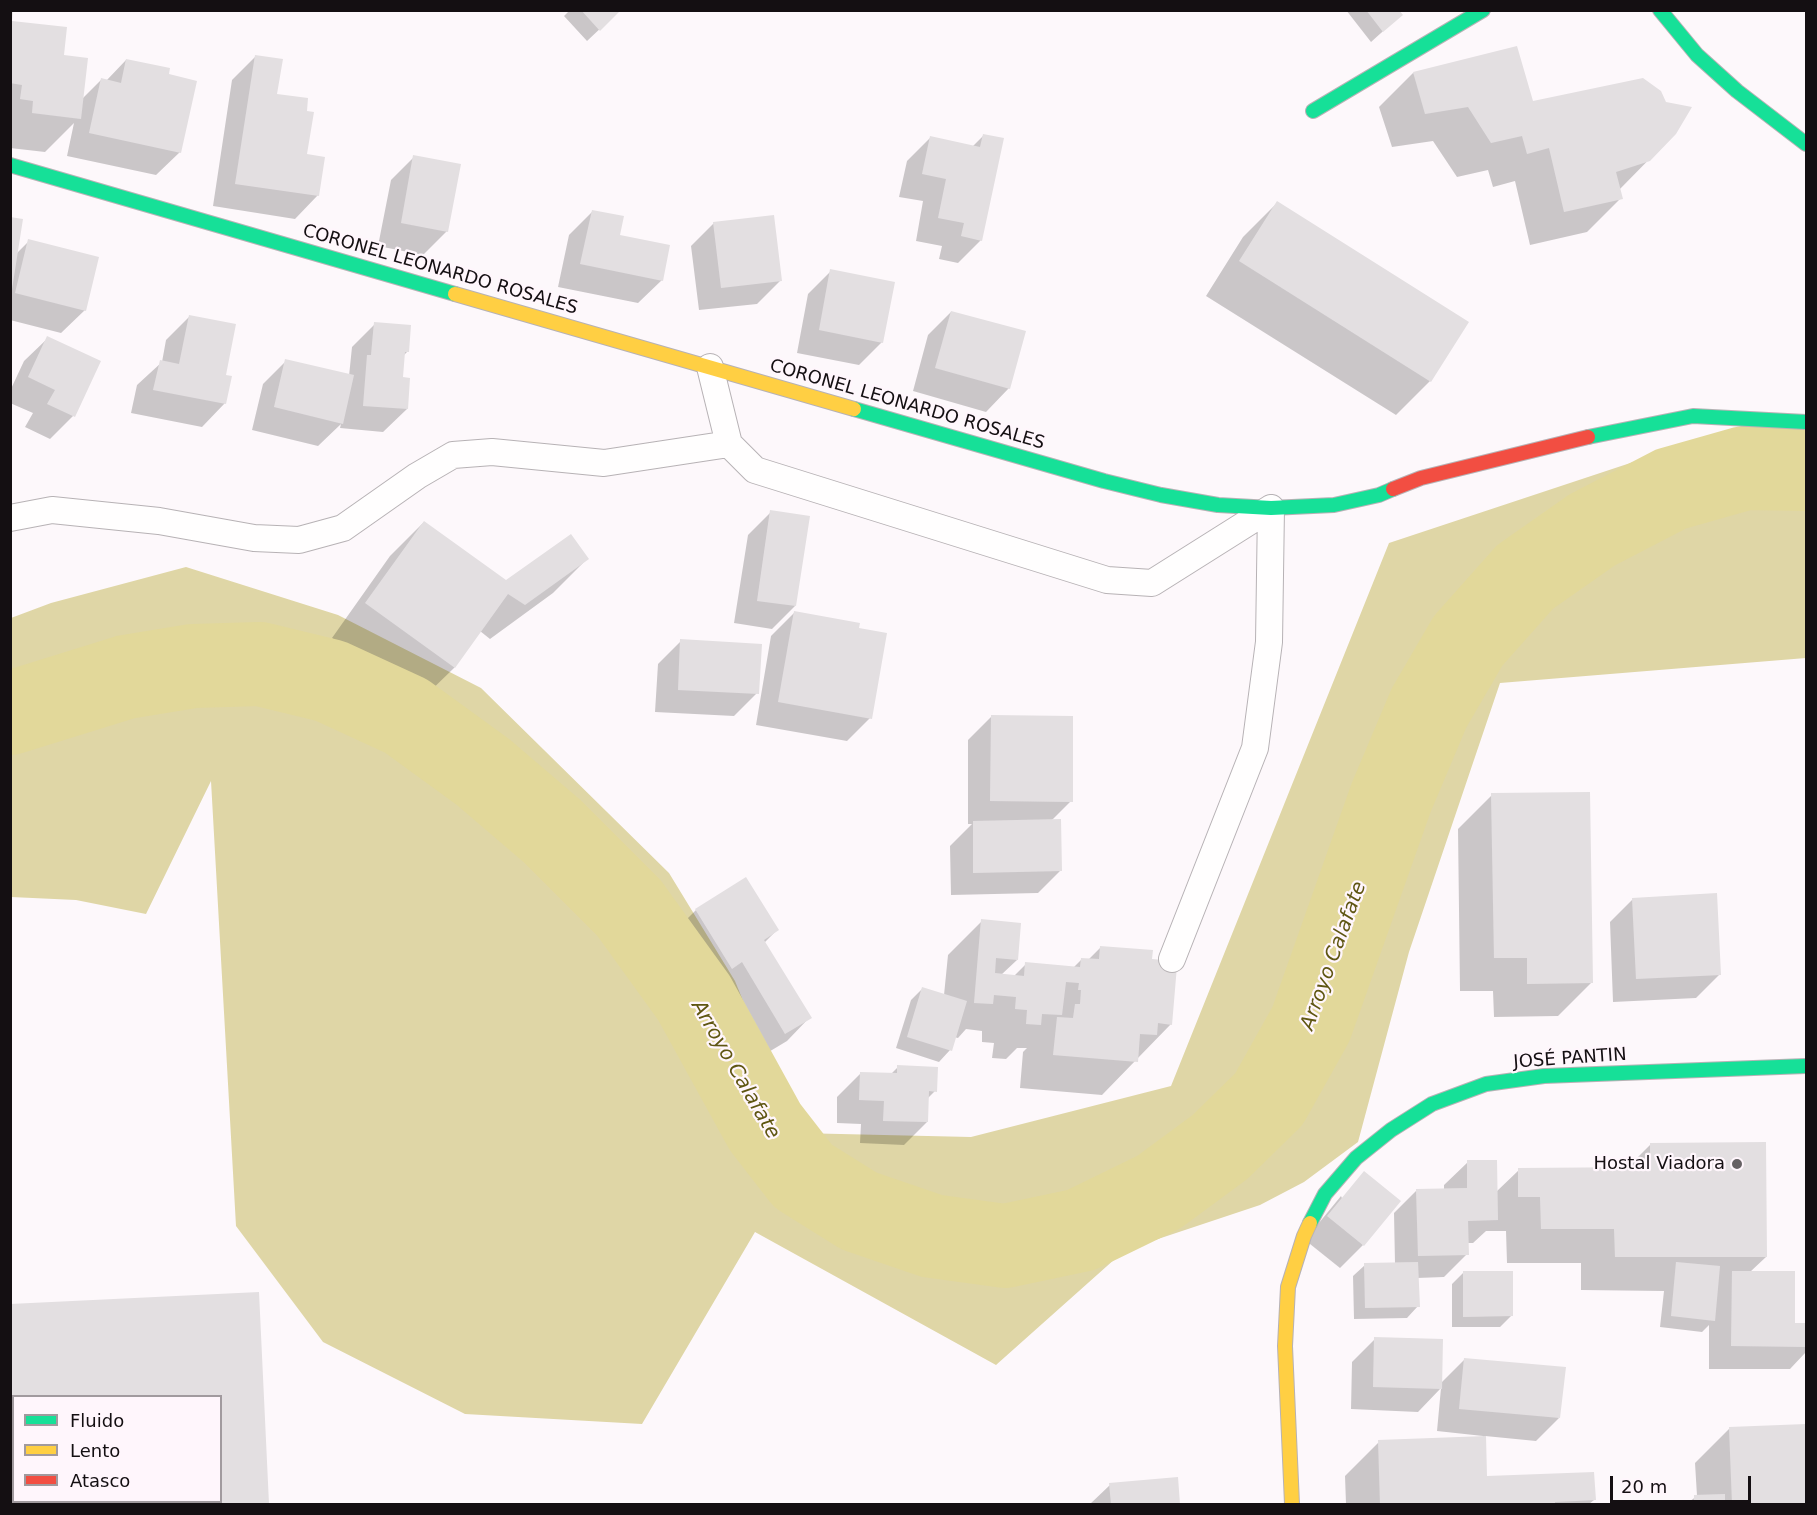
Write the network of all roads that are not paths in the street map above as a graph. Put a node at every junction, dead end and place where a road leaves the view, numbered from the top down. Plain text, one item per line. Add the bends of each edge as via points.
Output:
1 (1482, 10) edge
2 (1660, 10) edge
3 (1312, 111) dead end
4 (1806, 144) edge
5 (10, 165) edge
6 (710, 367) junction
7 (1806, 422) edge
8 (729, 444) junction
9 (1271, 508) junction
10 (10, 518) edge
11 (1172, 959) dead end
12 (1806, 1066) edge
13 (1292, 1504) edge

1 - 3 main road
2 - 4 main road via 1705,62
5 - 6 main road, CORONEL LEONARDO ROSALES
6 - 8 lane
6 - 9 main road, CORONEL LEONARDO ROSALES via 1104,481 1218,505
7 - 9 main road, CORONEL LEONARDO ROSALES via 1693,416 1421,478 1379,495 1334,505
8 - 9 lane via 755,470 1107,580 1152,583
8 - 10 lane via 604,463 492,452 453,455 343,528 298,540 254,538 159,520 52,510
9 - 11 lane via 1269,642 1255,748
12 - 13 main road, JOSÉ PANTIN via 1544,1076 1486,1084 1432,1104 1356,1158 1325,1194 1304,1236 1288,1287 1285,1346

